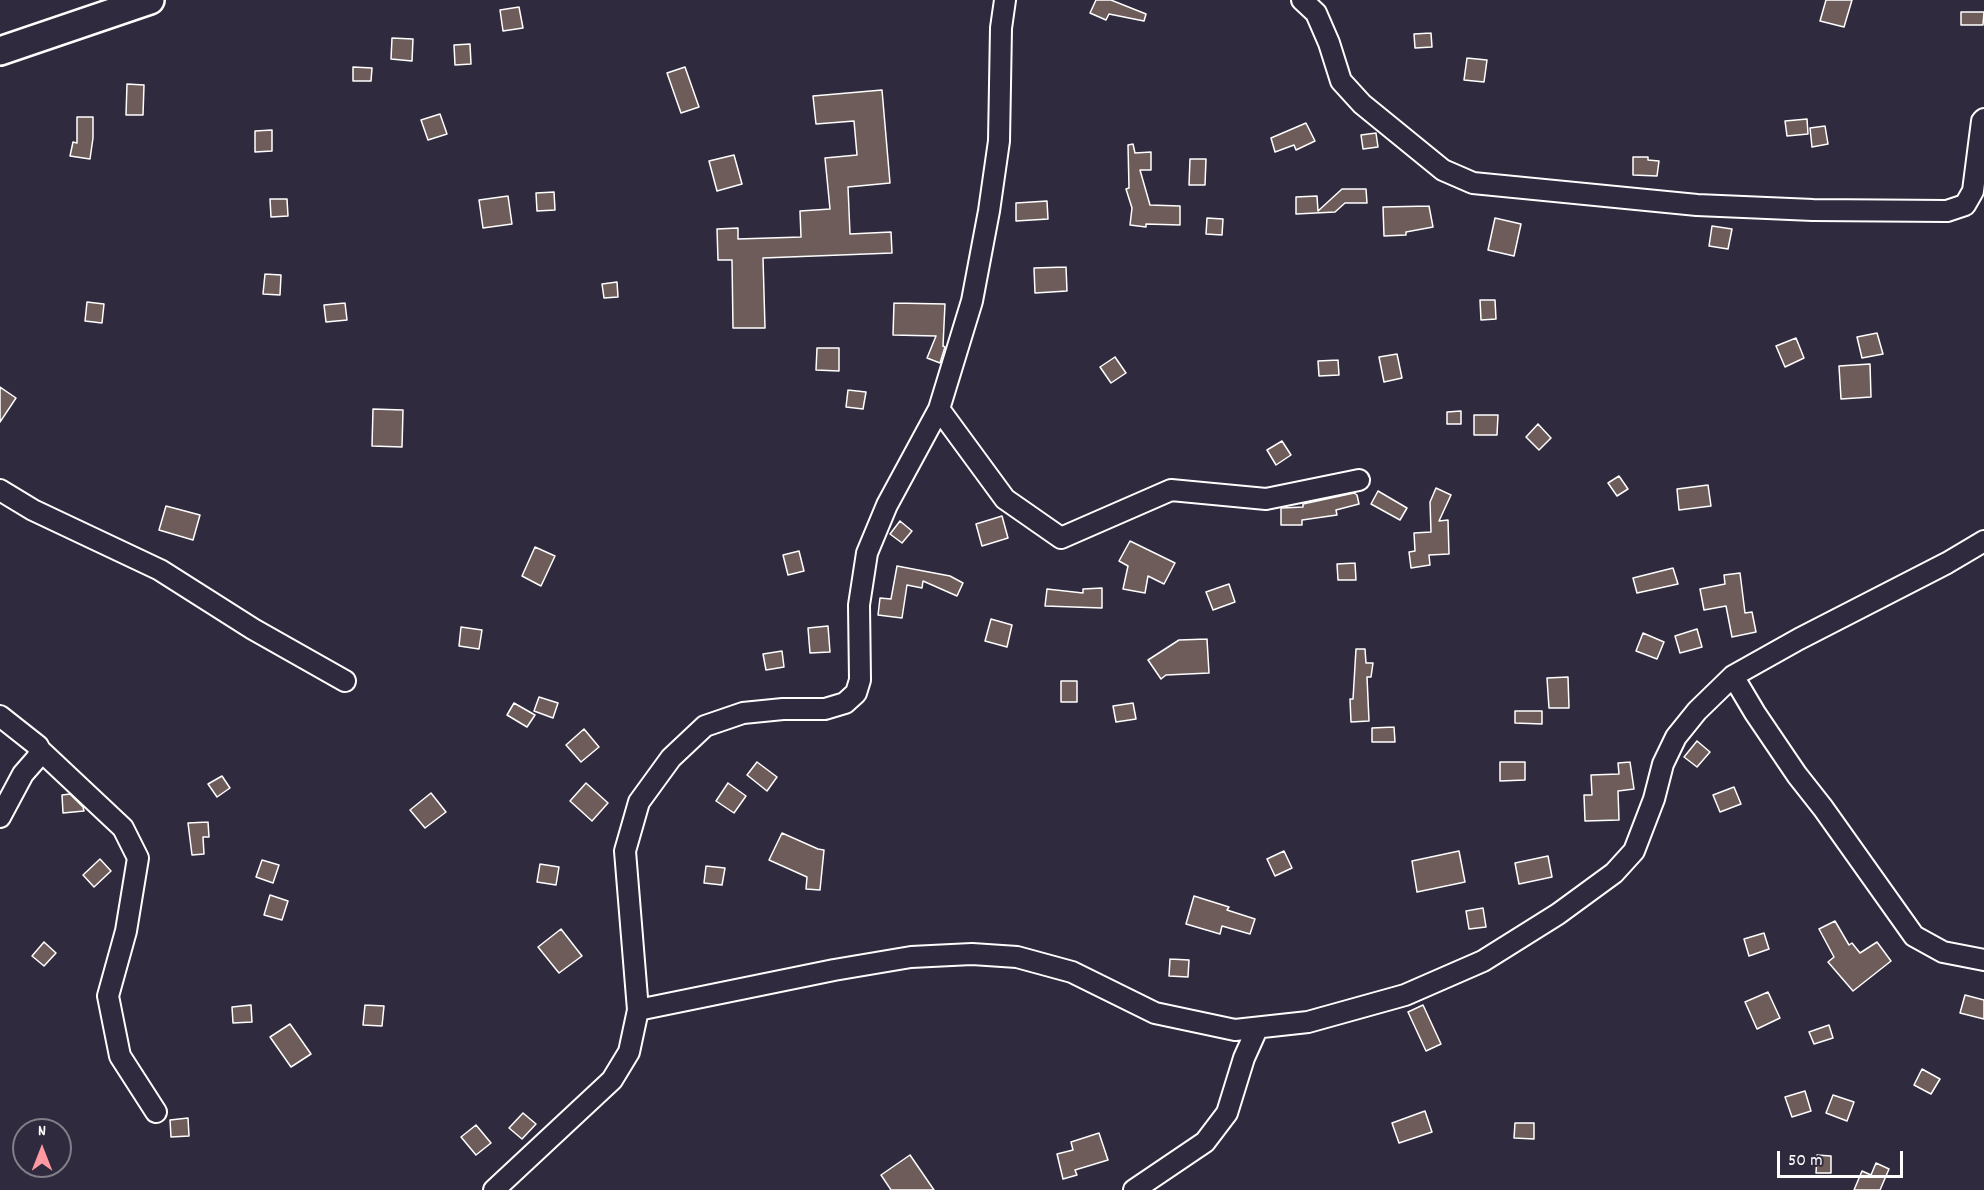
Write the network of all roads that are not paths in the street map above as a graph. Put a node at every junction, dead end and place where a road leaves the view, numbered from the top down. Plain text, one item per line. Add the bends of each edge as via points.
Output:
1 (150, 0) edge
2 (1005, 0) edge
3 (1302, 0) edge
4 (0, 51) edge
5 (1984, 119) edge
6 (939, 409) junction
7 (1359, 480) dead end
8 (0, 490) edge
9 (1984, 541) edge
10 (1733, 676) junction
11 (345, 681) dead end
12 (0, 716) edge
13 (40, 750) junction
14 (0, 817) edge
15 (1984, 960) edge
16 (638, 1010) junction
17 (1257, 1029) junction
18 (156, 1112) dead end
19 (494, 1190) edge
20 (1134, 1190) edge

1 - 4 main road
2 - 6 street via 999,141 989,211 972,301
3 - 5 street via 1316,13 1341,81 1362,104 1443,170 1473,183 1697,205 1947,212 1965,205 1973,191
6 - 7 street via 1005,499 1061,538 1171,490 1266,499
6 - 16 street via 887,505 867,553 859,605 860,680 856,693 845,703 825,709 742,713 705,726 671,758 639,802 625,851
8 - 11 street via 33,510 160,570
9 - 10 street
10 - 15 street via 1797,775 1914,936 1943,952
10 - 17 street via 1696,711 1676,737 1634,852 1614,873 1483,961 1405,995 1308,1022
12 - 13 street
13 - 14 street
13 - 18 street via 123,828 138,858 126,931 108,996 120,1056
16 - 17 street via 911,957 972,954 1017,957 1072,972 1155,1013 1235,1030
16 - 19 street via 629,1053 612,1080
17 - 20 street via 1227,1113 1205,1142

